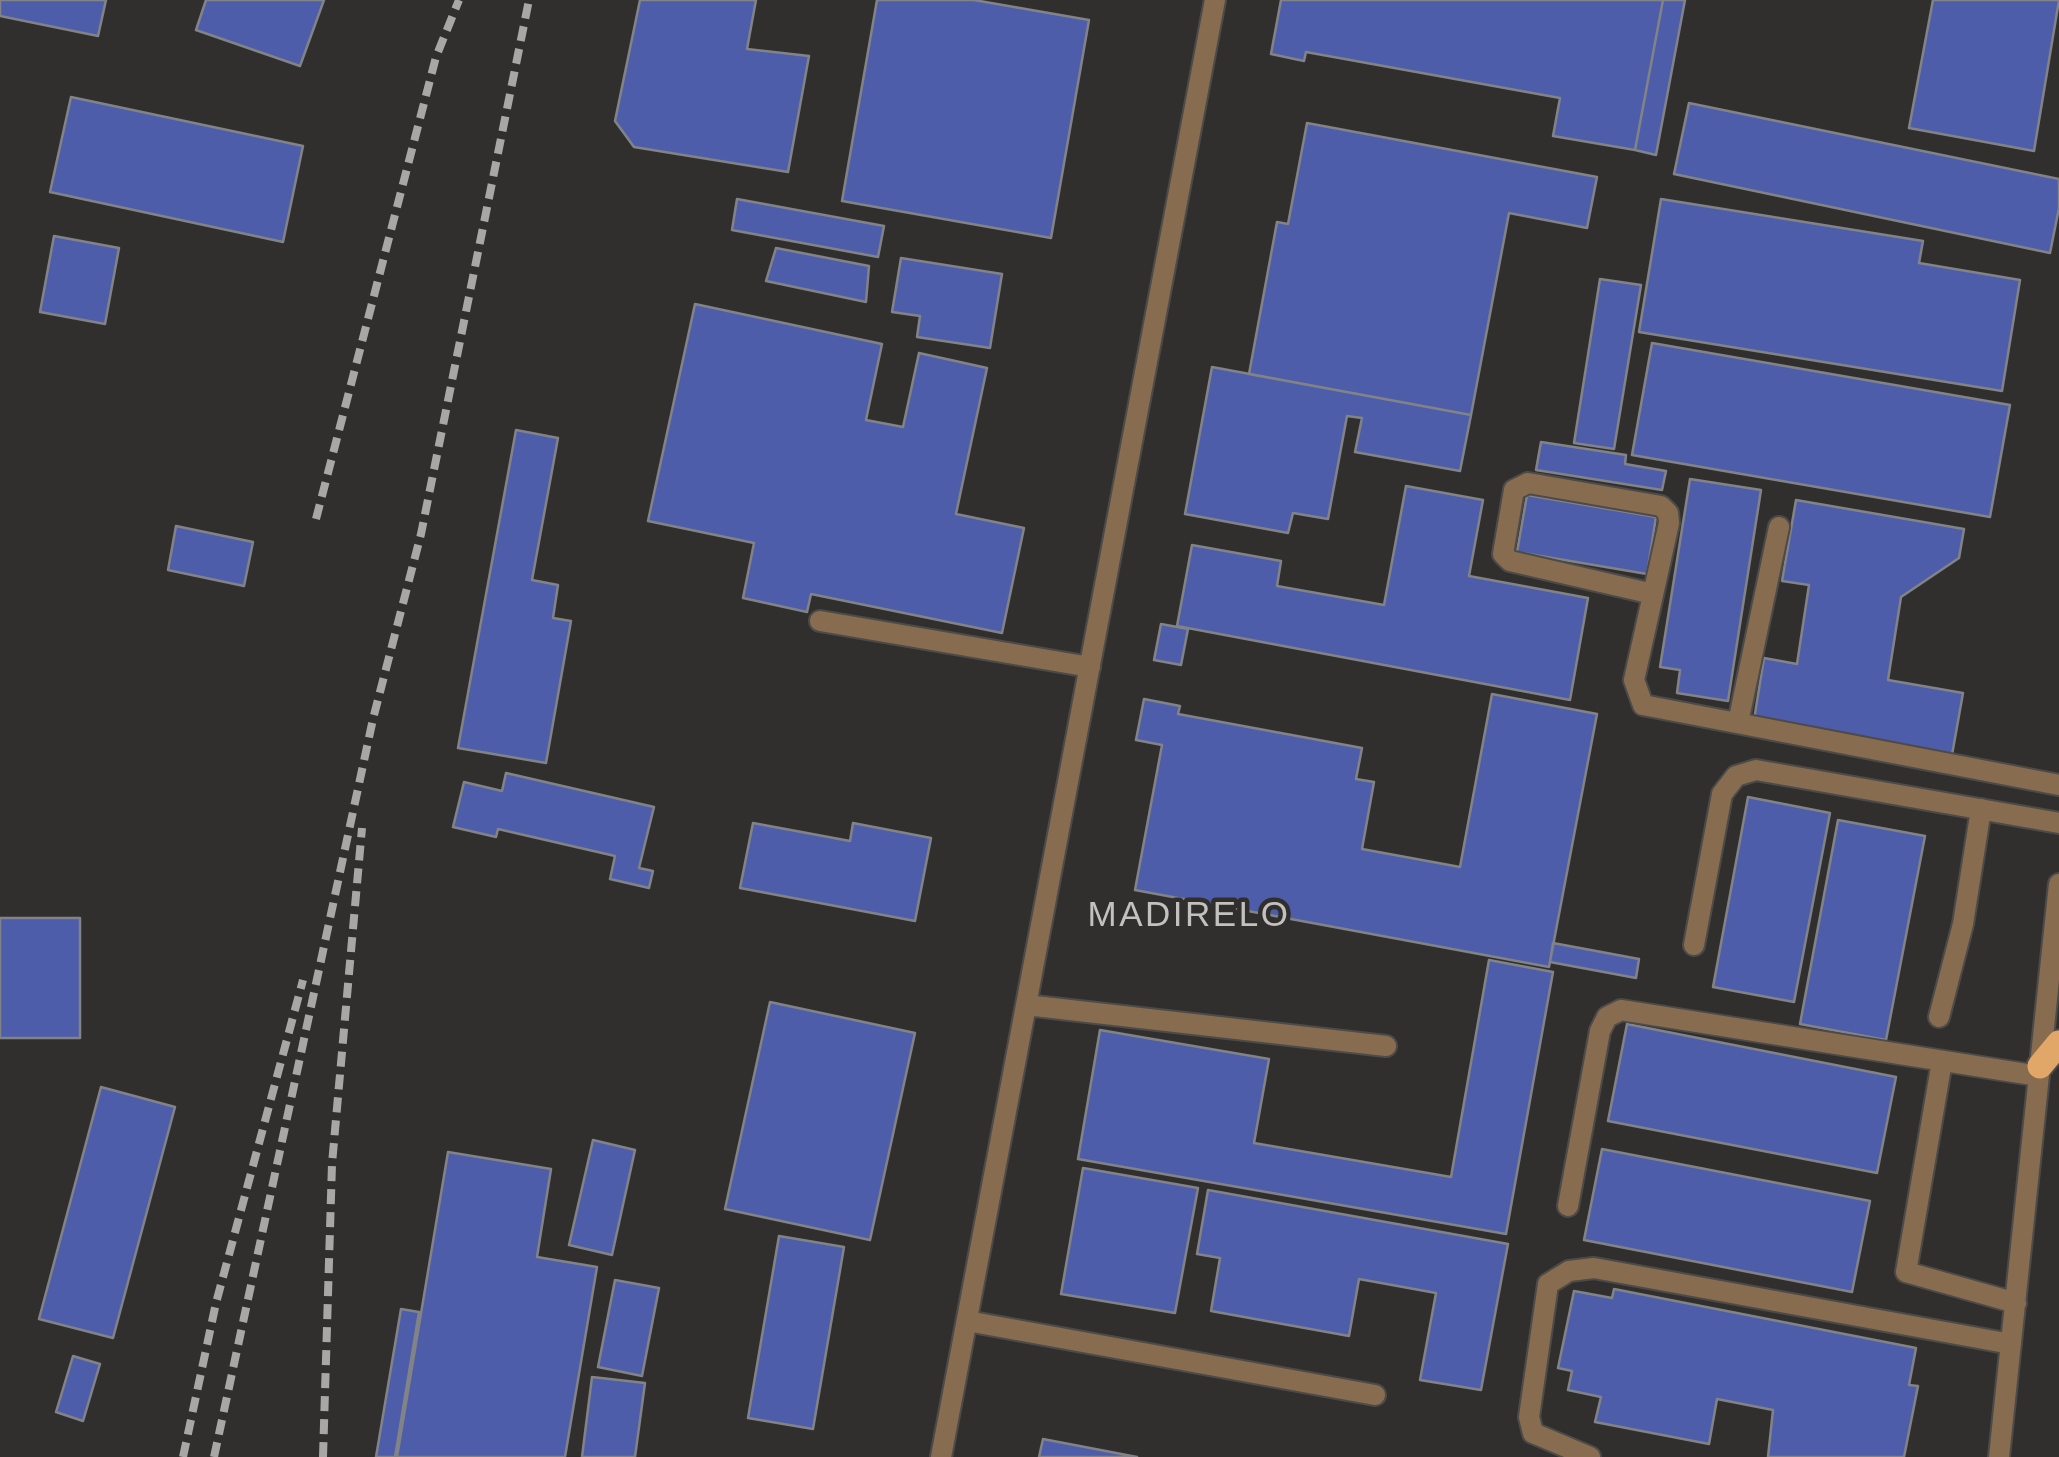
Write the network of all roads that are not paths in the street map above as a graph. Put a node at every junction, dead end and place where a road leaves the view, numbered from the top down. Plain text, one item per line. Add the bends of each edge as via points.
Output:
1 (1216, 0) edge
2 (1779, 527) dead end
3 (1653, 594) junction
4 (820, 620) dead end
5 (1090, 667) junction
6 (1738, 723) junction
7 (2059, 785) edge
8 (1981, 809) junction
9 (2059, 823) edge
10 (2059, 884) edge
11 (2057, 926) edge
12 (1694, 946) dead end
13 (2055, 972) edge
14 (1026, 1004) junction
15 (1939, 1017) dead end
16 (2059, 1043) edge
17 (1386, 1046) dead end
18 (1942, 1061) junction
19 (2040, 1071) junction
20 (1568, 1206) dead end
21 (2016, 1303) junction
22 (967, 1321) junction
23 (2011, 1344) junction
24 (1375, 1395) dead end
25 (941, 1457) edge
26 (1590, 1457) edge
27 (1999, 1457) edge

1 - 5 lane
2 - 6 lane
3 - 3 lane via 1669,523 1661,506 1528,483 1514,490 1503,554 1510,562
3 - 6 lane via 1634,680 1643,705
4 - 5 lane
5 - 14 lane
6 - 7 lane
8 - 9 lane
8 - 12 lane via 1756,770 1736,776 1722,794
8 - 15 lane via 1963,924
10 - 11 lane
11 - 13 lane
13 - 19 lane
14 - 17 lane
14 - 22 lane
16 - 19 main road
18 - 19 lane
18 - 20 lane via 1621,1010 1600,1031
18 - 21 lane via 1906,1272
19 - 21 lane
21 - 23 lane
22 - 24 lane
22 - 25 lane
23 - 26 lane via 1594,1268 1569,1271 1548,1284 1529,1417 1532,1433
23 - 27 lane

